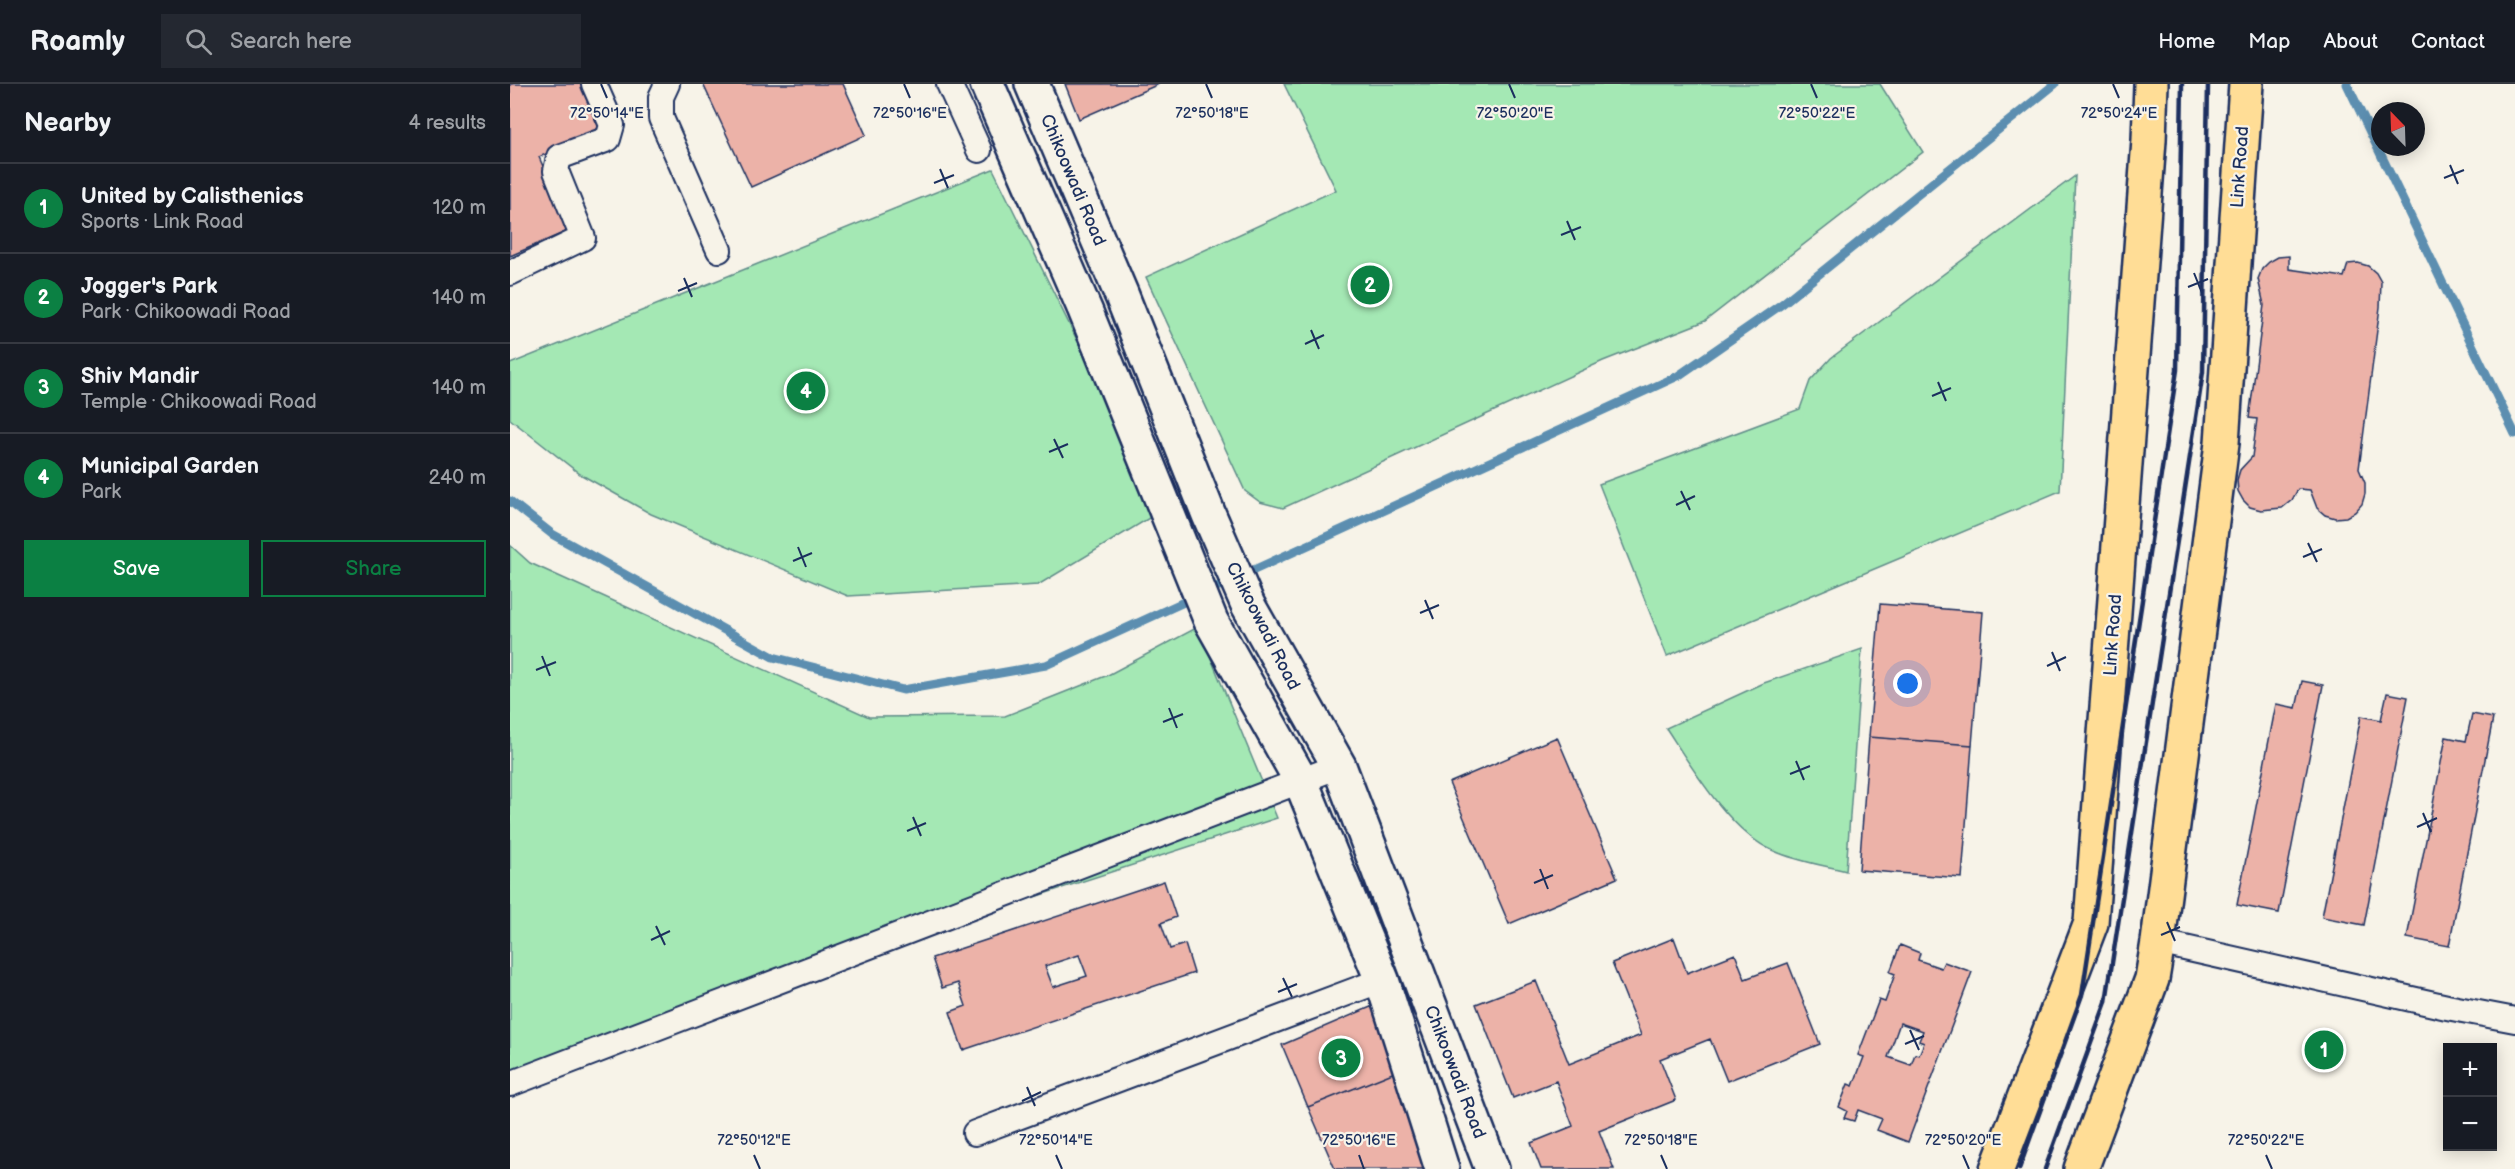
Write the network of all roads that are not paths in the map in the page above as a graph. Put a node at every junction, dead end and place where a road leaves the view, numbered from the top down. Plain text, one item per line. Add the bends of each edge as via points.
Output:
1 (594, 84) edge
2 (667, 84) edge
3 (950, 84) edge
4 (987, 84) edge
5 (1032, 84) edge
6 (2151, 84) edge
7 (2246, 84) edge
8 (979, 150) dead end
9 (719, 250) dead end
10 (510, 273) edge
11 (1339, 766) junction
12 (1300, 780) junction
13 (2158, 942) junction
14 (1382, 980) junction
15 (2515, 1020) edge
16 (510, 1084) edge
17 (975, 1133) dead end
18 (1442, 1169) edge
19 (1492, 1169) edge
20 (1997, 1169) edge
21 (2081, 1169) edge

1 - 10 street via 612,125 608,139 559,157 556,171 583,238
2 - 9 street via 661,97 661,118
3 - 8 street
4 - 12 street, Chikoowadi Road via 1085,310 1211,621
5 - 11 street, Chikoowadi Road via 1248,605
6 - 20 main road, Link Road via 2091,923
7 - 13 main road, Link Road via 2222,443
11 - 12 street
11 - 19 street, Chikoowadi Road
12 - 14 street, Chikoowadi Road
12 - 16 street
13 - 15 street
13 - 21 main road, Link Road via 2151,979
14 - 17 street
14 - 18 street, Chikoowadi Road

